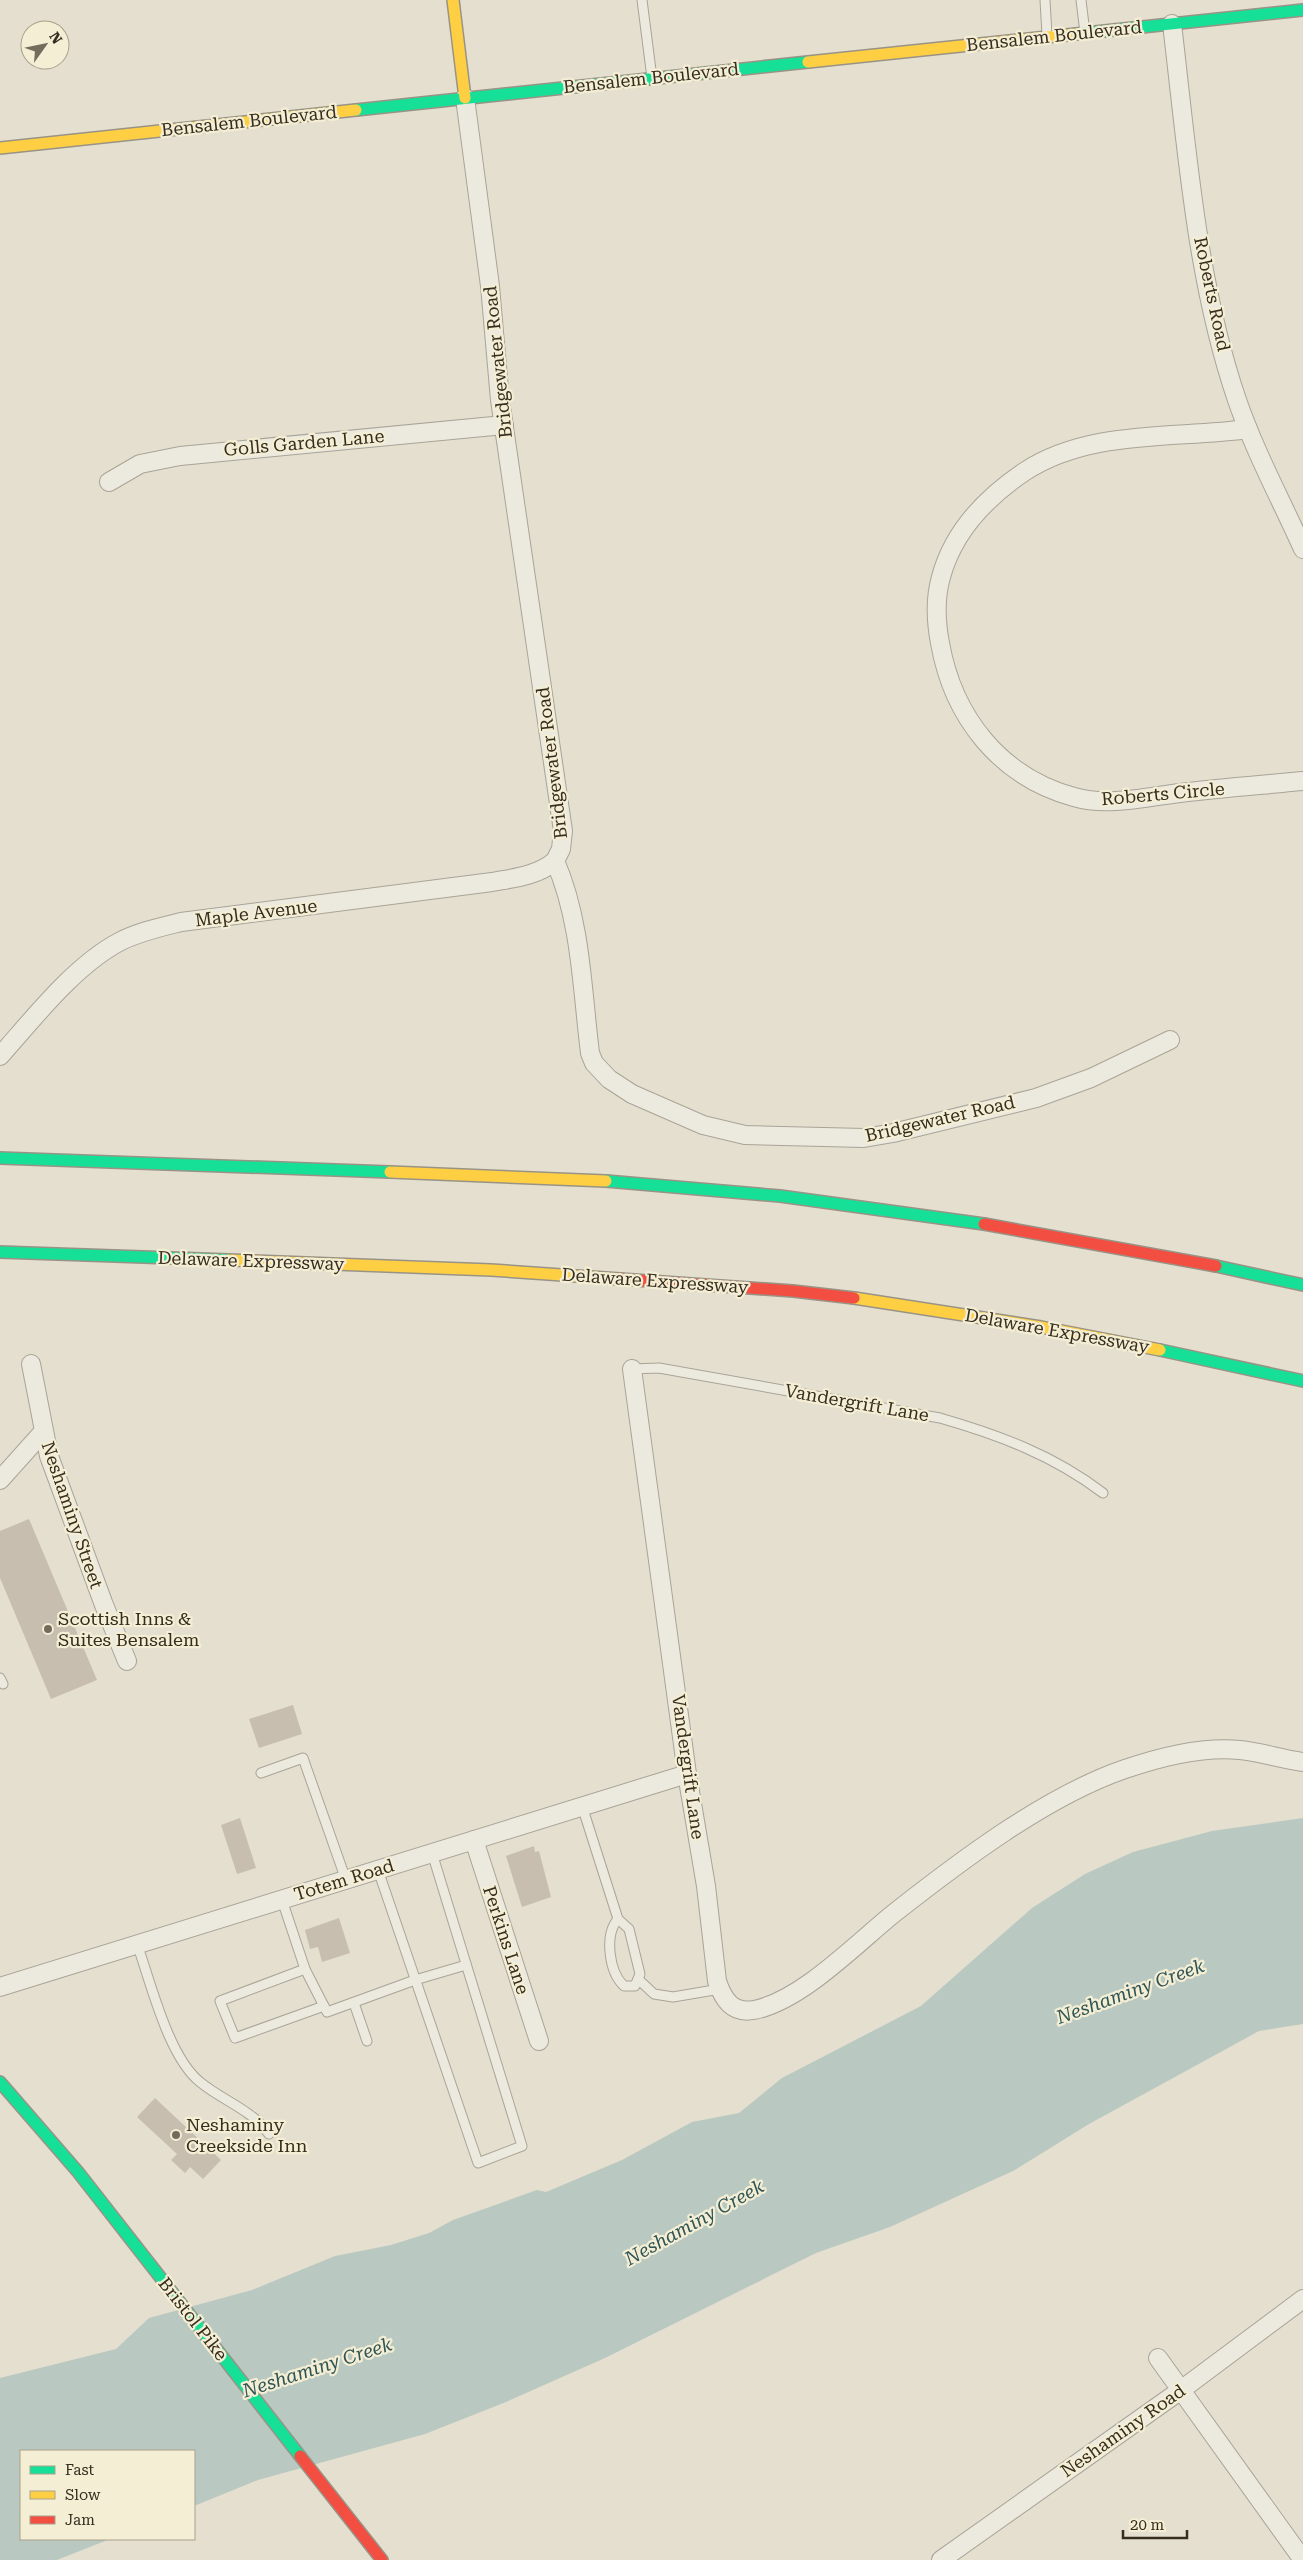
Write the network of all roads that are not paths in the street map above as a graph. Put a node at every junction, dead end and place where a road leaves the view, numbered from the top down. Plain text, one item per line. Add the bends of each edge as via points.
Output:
1 (453, 0) edge
2 (642, 0) edge
3 (1045, 0) edge
4 (1081, 0) edge
5 (1303, 10) edge
6 (1172, 24) junction
7 (1086, 33) junction
8 (1048, 36) junction
9 (652, 78) junction
10 (465, 98) junction
11 (0, 148) edge
12 (504, 425) junction
13 (1248, 429) junction
14 (110, 482) dead end
15 (1303, 549) edge
16 (1303, 781) edge
17 (555, 861) junction
18 (1170, 1040) dead end
19 (0, 1056) edge
20 (0, 1158) edge
21 (0, 1252) edge
22 (1303, 1286) edge
23 (31, 1364) dead end
24 (632, 1369) joint
25 (1303, 1380) edge
26 (43, 1432) junction
27 (0, 1480) edge
28 (1103, 1492) dead end
29 (128, 1661) dead end
30 (1303, 1762) edge
31 (262, 1773) dead end
32 (688, 1774) junction
33 (582, 1806) junction
34 (474, 1840) junction
35 (432, 1853) junction
36 (378, 1870) junction
37 (346, 1880) junction
38 (282, 1900) junction
39 (618, 1919) junction
40 (137, 1944) junction
41 (466, 1965) junction
42 (305, 1968) junction
43 (638, 1979) junction
44 (416, 1980) junction
45 (0, 1987) edge
46 (720, 1989) junction
47 (354, 2002) junction
48 (324, 2006) junction
49 (367, 2041) dead end
50 (538, 2041) dead end
51 (0, 2082) edge
52 (270, 2134) dead end
53 (1303, 2299) edge
54 (1158, 2358) dead end
55 (1181, 2390) junction
56 (382, 2560) edge
57 (941, 2560) edge
58 (1303, 2560) edge

1 - 10 main road, Bridgewater Road
2 - 9 lane
3 - 8 lane
4 - 7 lane
5 - 6 main road, Bensalem Boulevard
6 - 7 main road, Bensalem Boulevard
6 - 13 street, Roberts Road via 1205,279 1236,399
7 - 8 main road, Bensalem Boulevard
8 - 9 main road, Bensalem Boulevard
9 - 10 main road, Bensalem Boulevard
10 - 11 main road, Bensalem Boulevard
10 - 12 street, Bridgewater Road via 490,286
12 - 14 street, Golls Garden Lane via 180,456 140,464
12 - 17 street, Bridgewater Road via 563,831 561,849
13 - 15 street, Roberts Road
13 - 16 street, Roberts Circle via 1133,438 1068,450 1025,471 995,493 964,528 941,577 937,602 938,629 952,688 978,735 1001,758 1048,788 1085,799 1135,800
17 - 18 street, Bridgewater Road via 566,886 574,921 590,1053 594,1063 609,1079 632,1094 703,1125 745,1135 777,1137 864,1138 893,1133 1036,1098 1091,1078
17 - 19 street, Maple Avenue via 529,875 492,882 181,922 153,929 119,942 93,960 65,985
20 - 22 main road via 619,1181 705,1188 1004,1226
21 - 25 main road, Delaware Expressway via 491,1270 793,1291 1042,1327
23 - 26 street, Neshaminy Street
24 - 28 lane, Vandergrift Lane via 659,1368 940,1418 984,1431 1052,1459
24 - 32 street, Vandergrift Lane
26 - 27 street
26 - 29 street, Neshaminy Street via 97,1586
30 - 46 street via 1217,1749 1190,1752 1119,1771 1056,1801 997,1838 902,1907 796,1991 761,2007 743,2010 728,2003
31 - 37 lane via 303,1758
32 - 33 street, Totem Road
32 - 46 street, Vandergrift Lane
33 - 34 street, Totem Road
33 - 39 lane
34 - 35 street, Totem Road
34 - 50 street, Perkins Lane
35 - 36 street, Totem Road
35 - 41 lane
36 - 37 street, Totem Road
36 - 44 lane
37 - 38 street, Totem Road
38 - 40 street, Totem Road
38 - 42 lane
39 - 43 lane via 629,1929 640,1974
39 - 43 lane via 610,1935 616,1978 624,1986 635,1986
40 - 45 street, Totem Road
40 - 52 lane via 180,2058 200,2082 247,2111
41 - 44 lane
41 - 44 lane via 522,2146 478,2163
42 - 48 lane
42 - 48 lane via 220,2001 235,2038
43 - 46 lane via 654,1994 673,1997
44 - 47 lane
47 - 48 lane via 327,2012
47 - 49 lane
51 - 56 main road, Bristol Pike via 51,2140
53 - 55 street, Neshaminy Road
54 - 55 street
55 - 57 street, Neshaminy Road
55 - 58 street

